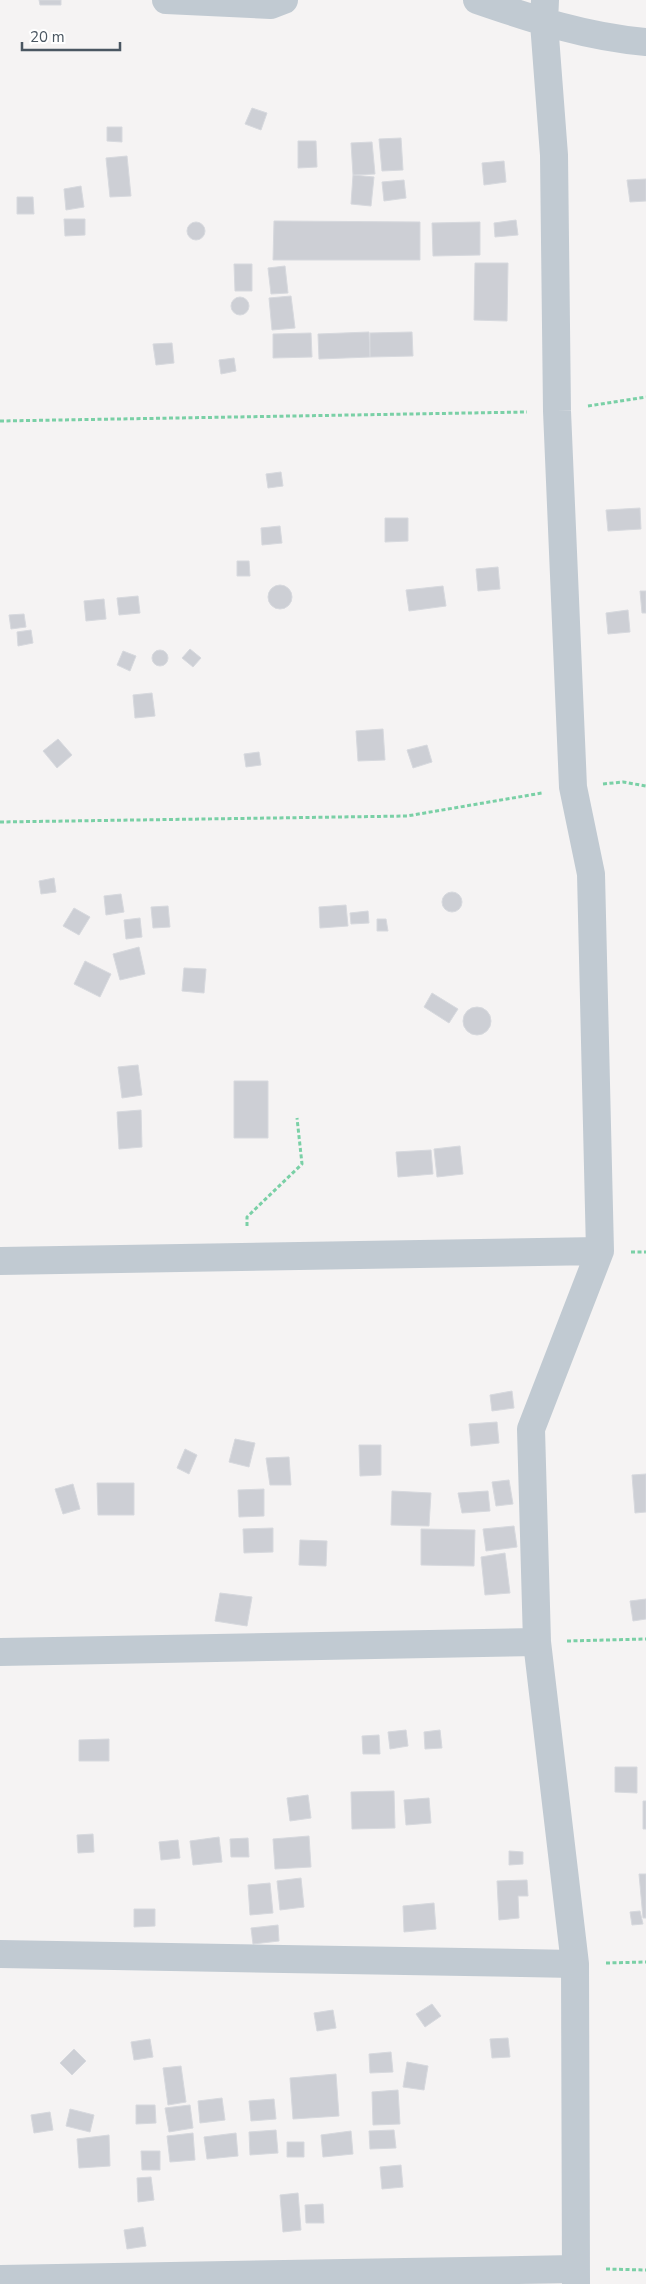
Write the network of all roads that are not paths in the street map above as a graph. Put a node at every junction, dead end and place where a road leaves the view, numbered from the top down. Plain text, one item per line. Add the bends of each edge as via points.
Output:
1 (166, 0) edge
2 (284, 0) edge
3 (477, 0) edge
4 (545, 12) edge
5 (646, 42) edge
6 (600, 1251) junction
7 (0, 1261) edge
8 (537, 1642) junction
9 (0, 1652) edge
10 (0, 1954) edge
11 (575, 1964) junction
12 (575, 2276) edge
13 (0, 2279) edge

1 - 2 street via 271,5
3 - 4 street
4 - 5 street via 616,40
4 - 6 street via 554,155 557,411 573,787 591,874
6 - 7 street
6 - 8 street via 530,1429
8 - 9 street
8 - 11 street
10 - 11 street
11 - 12 street
12 - 13 street

